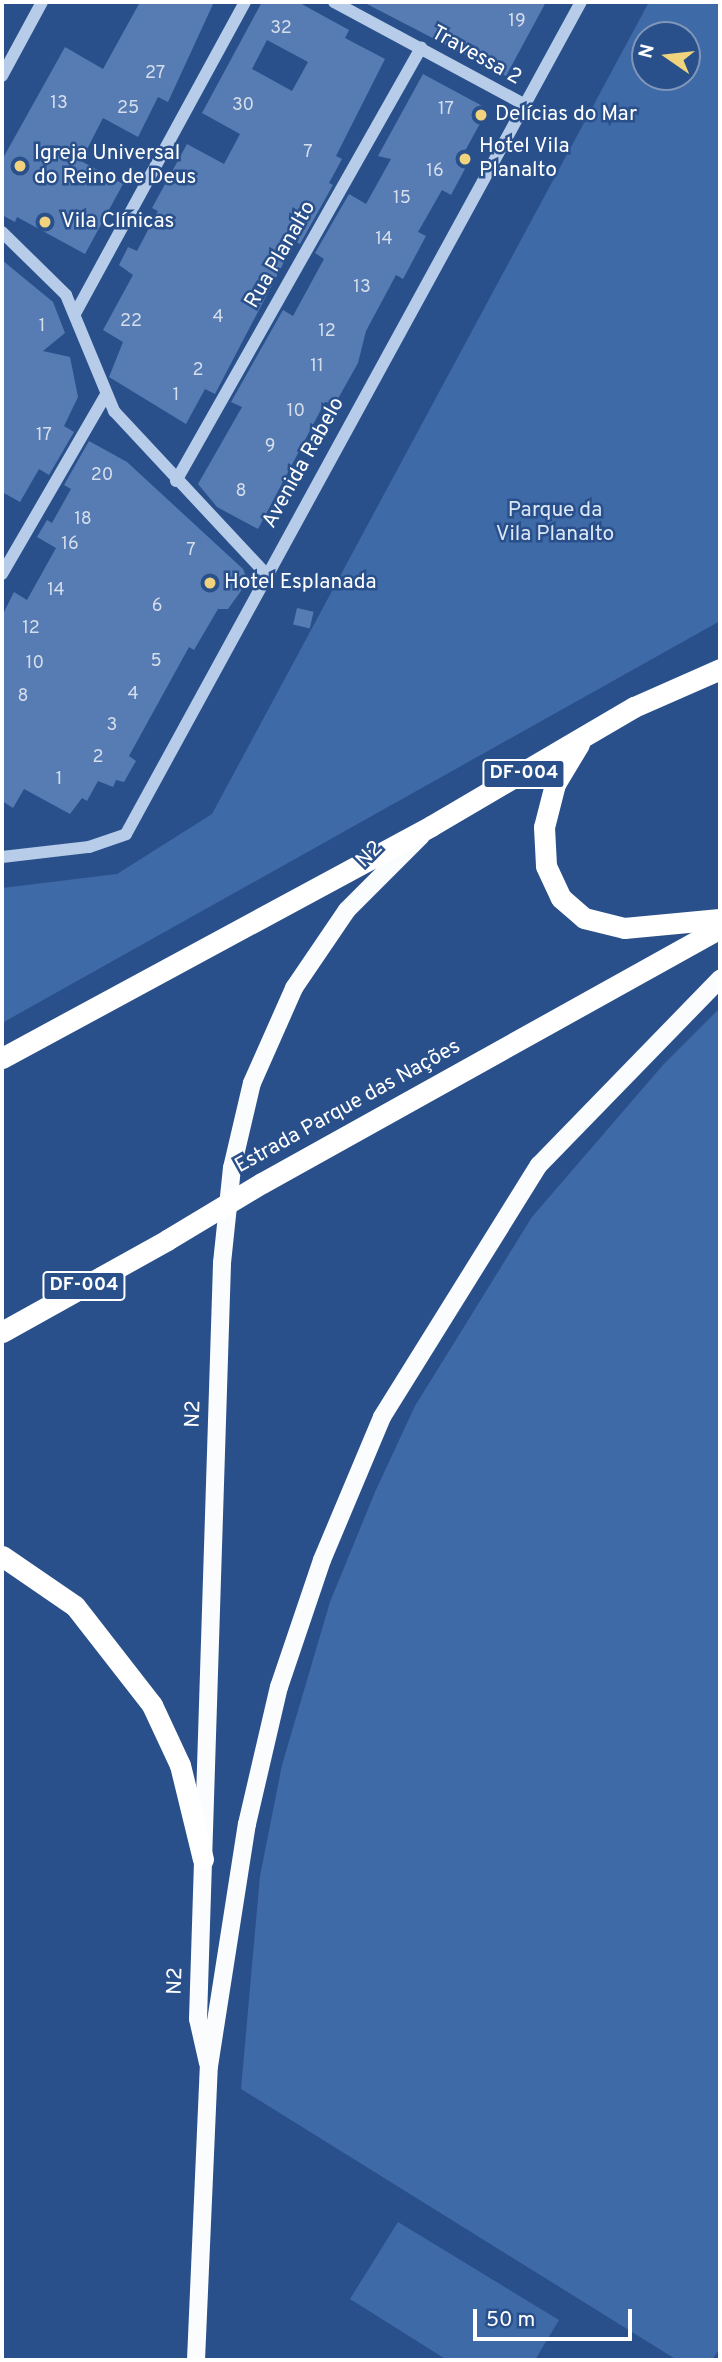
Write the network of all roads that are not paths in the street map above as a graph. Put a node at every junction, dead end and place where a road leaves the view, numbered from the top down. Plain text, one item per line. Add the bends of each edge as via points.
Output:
1 (42, 2) edge
2 (245, 2) edge
3 (334, 2) edge
4 (581, 2) edge
5 (421, 48) junction
6 (2, 76) edge
7 (525, 105) junction
8 (2, 232) edge
9 (76, 312) junction
10 (105, 397) junction
11 (176, 481) junction
12 (265, 573) junction
13 (2, 574) edge
14 (720, 669) edge
15 (580, 742) junction
16 (431, 826) junction
17 (2, 857) edge
18 (720, 919) edge
19 (720, 928) edge
20 (720, 979) edge
21 (2, 1058) edge
22 (2, 1332) edge
23 (2, 1556) edge
24 (203, 1859) junction
25 (209, 2066) junction
26 (196, 2360) edge

1 - 6 street
2 - 9 street
3 - 5 street, Travessa 2
4 - 7 street, Avenida Rabelo
5 - 7 street, Travessa 2
5 - 11 street, Rua Planalto
7 - 12 street, Avenida Rabelo
8 - 9 street via 56,281
9 - 10 street
10 - 11 street
10 - 13 street
11 - 12 street
12 - 17 street, Avenida Rabelo via 126,834 89,847
14 - 15 highway, DF-004 via 634,707
15 - 16 highway, DF-004
15 - 18 highway via 555,784 544,827 546,866 561,898 584,918 624,928
16 - 21 highway, DF-004
16 - 24 main road, N2 via 347,910 294,988 252,1083 232,1168 222,1263
19 - 22 highway, Estrada Parque das Nações / DF-004, bridge
20 - 25 main road, N2 via 539,1166 382,1417 322,1560 279,1687 247,1824
23 - 24 highway via 75,1606 152,1705 180,1766
24 - 25 main road, N2 via 198,2019
25 - 26 main road, N2

